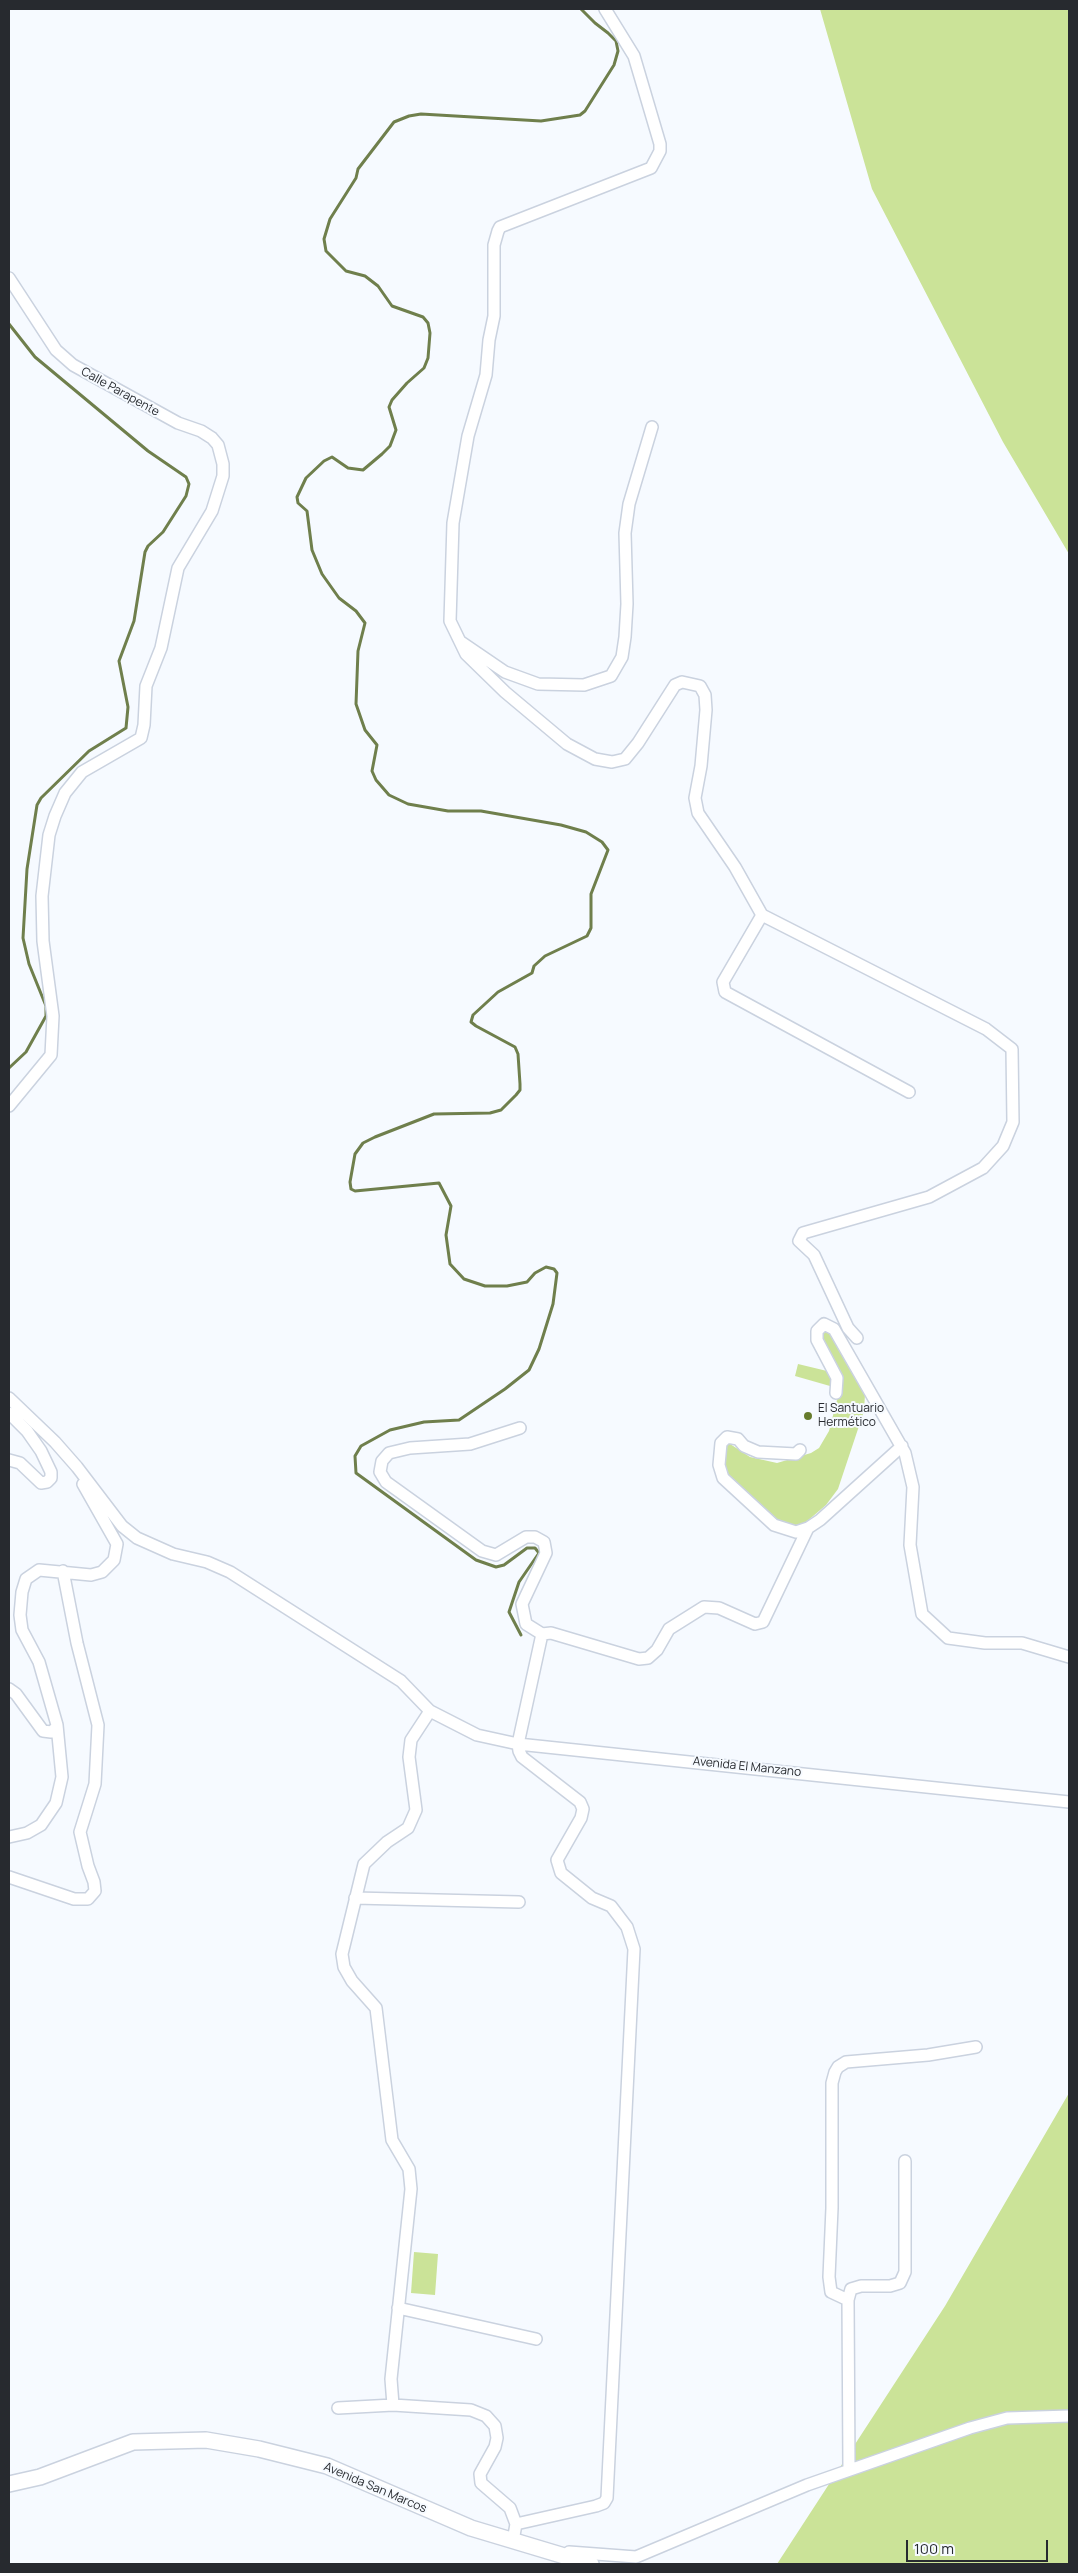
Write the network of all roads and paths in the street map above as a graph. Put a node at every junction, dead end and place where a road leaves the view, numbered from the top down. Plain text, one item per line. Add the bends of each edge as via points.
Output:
1 (605, 9) edge
2 (9, 278) edge
3 (652, 427) dead end
4 (458, 640) junction
5 (762, 915) junction
6 (910, 1092) dead end
7 (9, 1106) edge
8 (857, 1338) dead end
9 (836, 1393) dead end
10 (9, 1398) edge
11 (9, 1413) edge
12 (520, 1428) dead end
13 (902, 1446) junction
14 (800, 1450) dead end
15 (9, 1460) edge
16 (77, 1467) junction
17 (808, 1528) junction
18 (63, 1571) junction
19 (542, 1634) junction
20 (1069, 1657) edge
21 (9, 1689) edge
22 (430, 1711) junction
23 (57, 1725) junction
24 (518, 1744) junction
25 (1069, 1802) edge
26 (9, 1837) edge
27 (9, 1876) edge
28 (355, 1898) junction
29 (519, 1902) dead end
30 (976, 2047) dead end
31 (905, 2161) dead end
32 (848, 2300) junction
33 (398, 2308) junction
34 (536, 2339) dead end
35 (393, 2404) junction
36 (338, 2408) dead end
37 (1069, 2416) edge
38 (849, 2469) junction
39 (9, 2484) edge
40 (516, 2524) junction
41 (513, 2541) junction
42 (543, 2549) junction
43 (590, 2564) edge

1 - 4 street via 634,56 660,152 650,168 498,231 494,245 494,316 486,375 468,436 453,523 450,621
2 - 7 street, Calle Parapente via 56,350 73,365 178,423 212,438 222,453 223,476 212,510 178,568 161,648 146,686 141,738 82,772 65,793 55,816 49,835 42,896 43,941 53,1016 51,1055
3 - 4 street via 629,504 625,541 625,637 622,657 611,676 584,685 538,684 505,672
4 - 5 street via 466,654 505,692 566,744 595,759 612,762 625,759 675,685 682,682 700,686 706,710 695,798 698,813 735,867
5 - 6 street via 723,982 725,992
5 - 8 street via 986,1029 1012,1049 1013,1122 1003,1146 983,1168 929,1197 803,1233 799,1241 814,1255 848,1328
9 - 13 street via 837,1378 817,1340 819,1326 824,1324 834,1329
10 - 16 street
11 - 15 street via 41,1451 51,1478 41,1483 20,1463
12 - 19 street via 470,1444 410,1448 389,1453 382,1461 380,1472 386,1482 482,1551 496,1554 526,1537 544,1542 546,1553 522,1604 526,1624
13 - 17 street
13 - 20 street via 913,1486 910,1545 922,1614 948,1638 1022,1643
14 - 17 street via 796,1454 758,1452 744,1446 738,1439 727,1437 718,1452 719,1465 723,1478 774,1525 796,1532
16 - 18 street via 117,1544 116,1555 107,1569 97,1574
16 - 22 street, Avenida El Manzano via 122,1526 137,1538 173,1554 230,1572 401,1682
17 - 19 street via 763,1622 755,1624 719,1608 704,1607 669,1629 657,1650 648,1658 639,1659 551,1632
18 - 23 street via 39,1570 30,1575 22,1587 20,1615 25,1637 39,1662
18 - 27 street via 98,1725 95,1784 80,1832 94,1891 88,1899 74,1899
19 - 24 street
21 - 23 street via 44,1731 51,1732
22 - 24 street, Avenida El Manzano via 477,1735
22 - 28 street via 411,1740 416,1810 408,1828 364,1864
23 - 26 street via 62,1777 56,1803 41,1825 27,1833
24 - 25 street, Avenida El Manzano
24 - 40 street via 522,1757 580,1802 583,1809 557,1860 561,1873 592,1898 611,1906 627,1927 634,1948 607,2498 596,2506
28 - 29 street
28 - 33 street via 342,1954 344,1967 376,2008 392,2140 409,2169 412,2189
30 - 32 street via 846,2062 835,2072 832,2084 829,2277 831,2292
31 - 32 street via 905,2272 900,2283 851,2289
32 - 38 street
33 - 34 street
33 - 35 street via 390,2379
35 - 36 street
35 - 40 street via 472,2410 486,2416 495,2426 496,2438 495,2448 480,2474 481,2483 510,2508
37 - 38 street via 1008,2418
38 - 42 street via 636,2557
39 - 41 street, Avenida San Marcos via 40,2477 133,2442 206,2440 326,2466 471,2528
40 - 41 street
41 - 42 street, Avenida San Marcos
42 - 43 street, Avenida San Marcos

